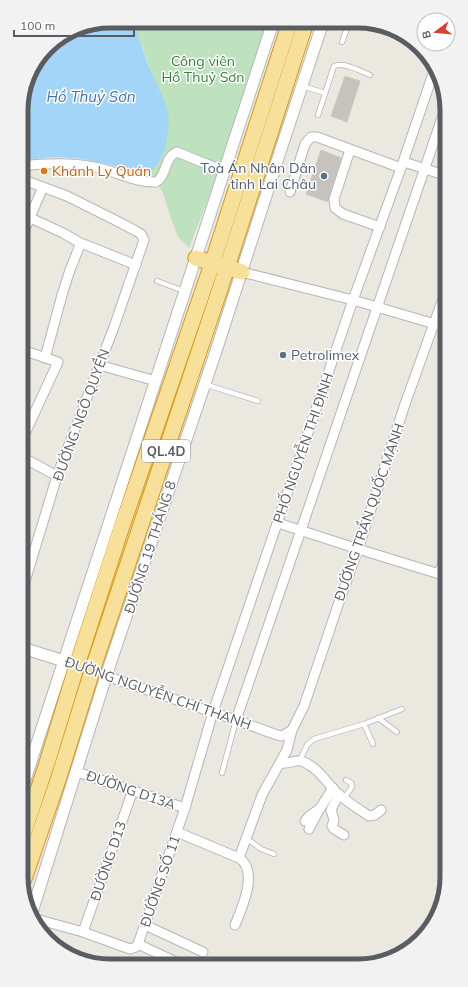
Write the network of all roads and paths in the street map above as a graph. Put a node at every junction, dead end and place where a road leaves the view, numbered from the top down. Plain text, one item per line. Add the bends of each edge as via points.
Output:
1 (271, 28) edge
2 (288, 28) edge
3 (304, 28) edge
4 (321, 28) edge
5 (346, 28) edge
6 (342, 42) dead end
7 (370, 75) dead end
8 (432, 76) edge
9 (302, 86) junction
10 (324, 93) junction
11 (318, 115) dead end
12 (440, 124) edge
13 (350, 150) junction
14 (402, 165) junction
15 (28, 166) edge
16 (425, 168) junction
17 (224, 171) junction
18 (440, 174) edge
19 (28, 181) edge
20 (43, 187) junction
21 (290, 192) dead end
22 (28, 211) edge
23 (28, 217) edge
24 (380, 227) junction
25 (82, 244) junction
26 (196, 258) junction
27 (136, 265) junction
28 (219, 266) junction
29 (242, 272) junction
30 (158, 281) dead end
31 (186, 291) junction
32 (353, 300) junction
33 (440, 307) edge
34 (376, 308) junction
35 (434, 324) junction
36 (440, 326) edge
37 (28, 352) edge
38 (46, 358) junction
39 (99, 365) junction
40 (156, 381) junction
41 (204, 384) junction
42 (258, 401) dead end
43 (28, 427) edge
44 (28, 460) edge
45 (57, 476) junction
46 (278, 523) junction
47 (301, 531) junction
48 (358, 549) junction
49 (28, 572) edge
50 (440, 574) edge
51 (28, 650) edge
52 (71, 663) junction
53 (92, 671) junction
54 (106, 676) junction
55 (402, 709) dead end
56 (213, 712) junction
57 (378, 718) junction
58 (236, 720) junction
59 (364, 724) junction
60 (292, 730) junction
61 (397, 732) dead end
62 (372, 744) dead end
63 (300, 760) junction
64 (280, 763) junction
65 (77, 772) junction
66 (222, 773) dead end
67 (28, 774) edge
68 (346, 780) dead end
69 (133, 790) junction
70 (338, 793) junction
71 (185, 808) junction
72 (381, 810) dead end
73 (28, 820) edge
74 (307, 825) dead end
75 (177, 832) junction
76 (344, 835) dead end
77 (246, 838) junction
78 (274, 854) dead end
79 (239, 858) junction
80 (28, 867) edge
81 (34, 907) edge
82 (40, 920) edge
83 (145, 925) junction
84 (235, 925) dead end
85 (83, 932) junction
86 (138, 944) junction
87 (203, 952) dead end
88 (172, 959) edge

1 - 17 street, ĐƯỜNG 19 THÁNG 8
2 - 28 highway, ĐƯỜNG 19 THÁNG 8 / QL.4D
3 - 28 highway, ĐƯỜNG 19 THÁNG 8 / QL.4D
4 - 9 street, ĐƯỜNG 19 THÁNG 8
5 - 6 lane
7 - 10 lane via 348,67 334,66
8 - 14 street, PHỐ NGUYỄN THỊ ĐỊNH
9 - 10 lane
9 - 29 street, ĐƯỜNG 19 THÁNG 8
10 - 11 lane
12 - 16 street, PHỐ NGUYỄN THỊ ĐỊNH
13 - 14 street
13 - 21 street via 317,137 308,138
13 - 24 street via 334,199 335,208 343,214
14 - 16 street
14 - 24 street, PHỐ NGUYỄN THỊ ĐỊNH
15 - 17 street via 87,165 156,182 162,176 170,157 177,152
16 - 18 street
16 - 34 street, PHỐ NGUYỄN THỊ ĐỊNH
17 - 26 street, ĐƯỜNG 19 THÁNG 8
19 - 20 street
20 - 22 street
20 - 27 street, ĐƯỜNG NGÔ QUYỀN via 67,196 136,231 143,237
23 - 25 street
24 - 32 street, PHỐ NGUYỄN THỊ ĐỊNH
25 - 27 street
25 - 38 street via 70,270
26 - 28 highway
26 - 31 street, ĐƯỜNG 19 THÁNG 8
27 - 39 street, ĐƯỜNG NGÔ QUYỀN
28 - 29 highway
28 - 52 highway, ĐƯỜNG 19 THÁNG 8 / QL.4D
28 - 53 highway, ĐƯỜNG 19 THÁNG 8 / QL.4D via 179,414
29 - 32 street
29 - 41 street, ĐƯỜNG 19 THÁNG 8
30 - 31 lane
31 - 40 street, ĐƯỜNG 19 THÁNG 8
32 - 34 street
32 - 46 street, PHỐ NGUYỄN THỊ ĐỊNH
33 - 35 street, ĐƯỜNG TRẦN QUỐC MẠNH
34 - 35 street
34 - 47 street, PHỐ NGUYỄN THỊ ĐỊNH
35 - 36 street
35 - 48 street, ĐƯỜNG TRẦN QUỐC MẠNH
37 - 38 street
38 - 43 street via 58,362
39 - 40 street
39 - 45 street, ĐƯỜNG NGÔ QUYỀN
40 - 52 street, ĐƯỜNG 19 THÁNG 8 via 120,486
41 - 42 lane
41 - 54 street, ĐƯỜNG 19 THÁNG 8
44 - 45 street
45 - 49 street, ĐƯỜNG NGÔ QUYỀN
46 - 47 street
46 - 56 street, PHỐ NGUYỄN THỊ ĐỊNH
47 - 48 street
47 - 58 street, PHỐ NGUYỄN THỊ ĐỊNH
48 - 50 street
48 - 60 street, ĐƯỜNG TRẦN QUỐC MẠNH via 304,706
51 - 52 street, ĐƯỜNG NGUYỄN CHÍ THANH
52 - 53 street, ĐƯỜNG NGUYỄN CHÍ THANH
52 - 67 street, ĐƯỜNG 19 THÁNG 8
52 - 73 highway, ĐƯỜNG 19 THÁNG 8 / QL.4D via 46,766
53 - 54 street, ĐƯỜNG NGUYỄN CHÍ THANH
53 - 80 highway, ĐƯỜNG 19 THÁNG 8 / QL.4D
54 - 56 street, ĐƯỜNG NGUYỄN CHÍ THANH
54 - 65 street, ĐƯỜNG 19 THÁNG 8
55 - 57 lane
56 - 58 street, ĐƯỜNG NGUYỄN CHÍ THANH
56 - 71 street, ĐƯỜNG SỐ 11
57 - 59 lane
57 - 61 lane
58 - 60 street, ĐƯỜNG NGUYỄN CHÍ THANH via 282,736
58 - 66 lane
59 - 62 lane
59 - 63 lane via 314,739 307,745
60 - 64 street, ĐƯỜNG TRẦN QUỐC MẠNH via 287,750
63 - 64 street
63 - 70 street via 313,768
64 - 77 street, ĐƯỜNG TRẦN QUỐC MẠNH via 262,795
65 - 69 street, ĐƯỜNG D13A
65 - 81 street, ĐƯỜNG 19 THÁNG 8
68 - 70 lane via 352,786
69 - 71 street, ĐƯỜNG D13A
69 - 85 street, ĐƯỜNG D13
70 - 72 street via 369,816
70 - 74 street
70 - 76 street via 331,810 334,820 332,826
71 - 75 street, ĐƯỜNG SỐ 11
75 - 79 street
75 - 83 street, ĐƯỜNG SỐ 11
77 - 78 lane via 261,849
77 - 79 street, ĐƯỜNG TRẦN QUỐC MẠNH
79 - 84 street via 248,868 248,880 245,898
82 - 85 street, ĐƯỜNG SỐ 11
83 - 86 street, ĐƯỜNG SỐ 11
83 - 87 street
85 - 86 street, ĐƯỜNG SỐ 11 via 130,949
86 - 88 street

